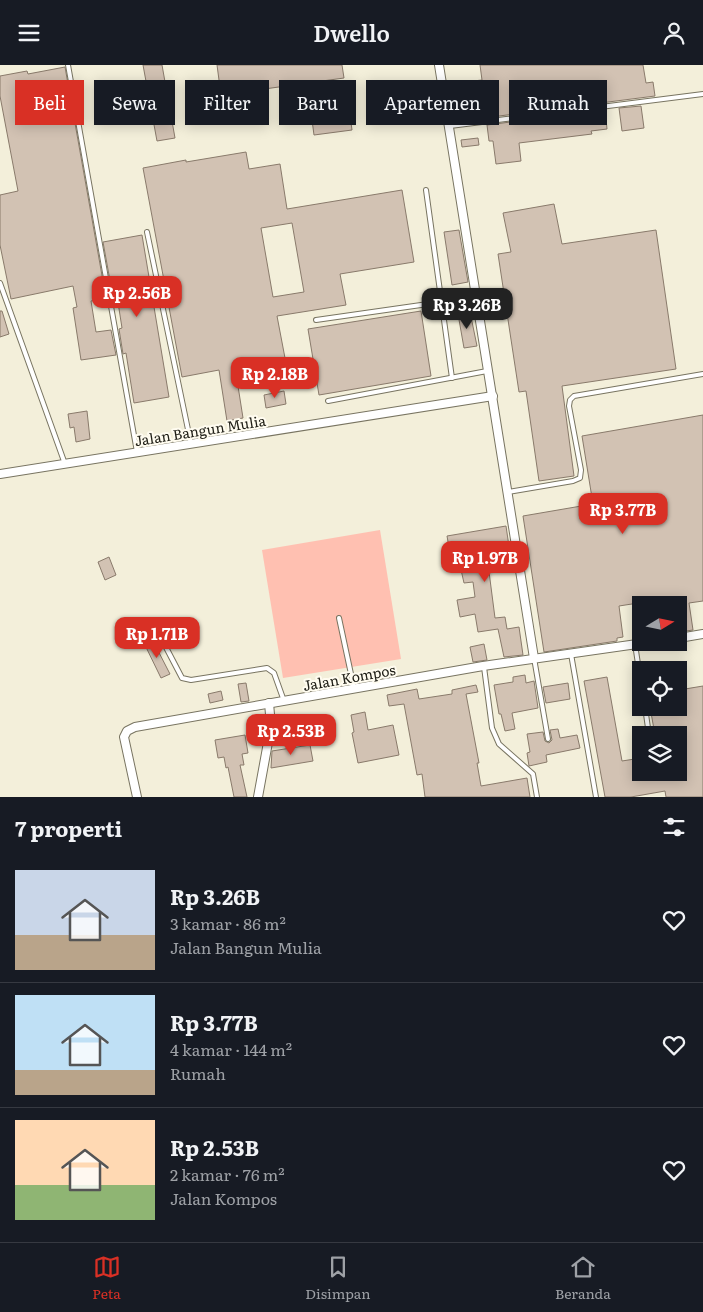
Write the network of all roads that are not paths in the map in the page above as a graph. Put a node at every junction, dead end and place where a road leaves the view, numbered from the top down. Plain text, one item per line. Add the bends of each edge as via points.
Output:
1 (68, 65) edge
2 (439, 65) edge
3 (703, 94) edge
4 (450, 126) junction
5 (426, 190) dead end
6 (147, 232) dead end
7 (0, 283) edge
8 (442, 302) junction
9 (316, 320) dead end
10 (489, 371) junction
11 (703, 374) edge
12 (452, 378) junction
13 (493, 396) junction
14 (328, 401) dead end
15 (191, 444) junction
16 (138, 452) junction
17 (65, 464) junction
18 (0, 474) edge
19 (508, 492) junction
20 (339, 618) dead end
21 (703, 634) edge
22 (688, 636) edge
23 (126, 639) dead end
24 (632, 644) edge
25 (571, 653) junction
26 (534, 658) junction
27 (483, 666) junction
28 (354, 688) junction
29 (284, 701) junction
30 (269, 703) junction
31 (548, 739) dead end
32 (137, 797) edge
33 (258, 797) edge
34 (537, 797) edge
35 (596, 797) edge

1 - 16 lane
2 - 4 street
3 - 4 lane
4 - 10 street
5 - 8 lane
6 - 15 lane
7 - 17 lane
8 - 9 lane
8 - 12 lane
10 - 12 lane
10 - 13 street
11 - 19 lane via 574,397 569,406 580,478
12 - 14 lane
13 - 15 street, Jalan Bangun Mulia
13 - 19 street
15 - 16 street, Jalan Bangun Mulia
16 - 17 street, Jalan Bangun Mulia
17 - 18 street, Jalan Bangun Mulia
19 - 26 street
20 - 28 lane
21 - 22 street
23 - 29 lane via 159,634 182,678 190,681 267,668 274,673
24 - 25 street, Jalan Kompos
25 - 26 street, Jalan Kompos
25 - 35 lane
26 - 27 street, Jalan Kompos
26 - 31 lane
27 - 28 street, Jalan Kompos
27 - 34 lane via 495,738 533,774
28 - 29 street, Jalan Kompos
29 - 30 street, Jalan Kompos
30 - 32 street, Jalan Kompos via 127,731 124,737
30 - 33 street via 271,726

